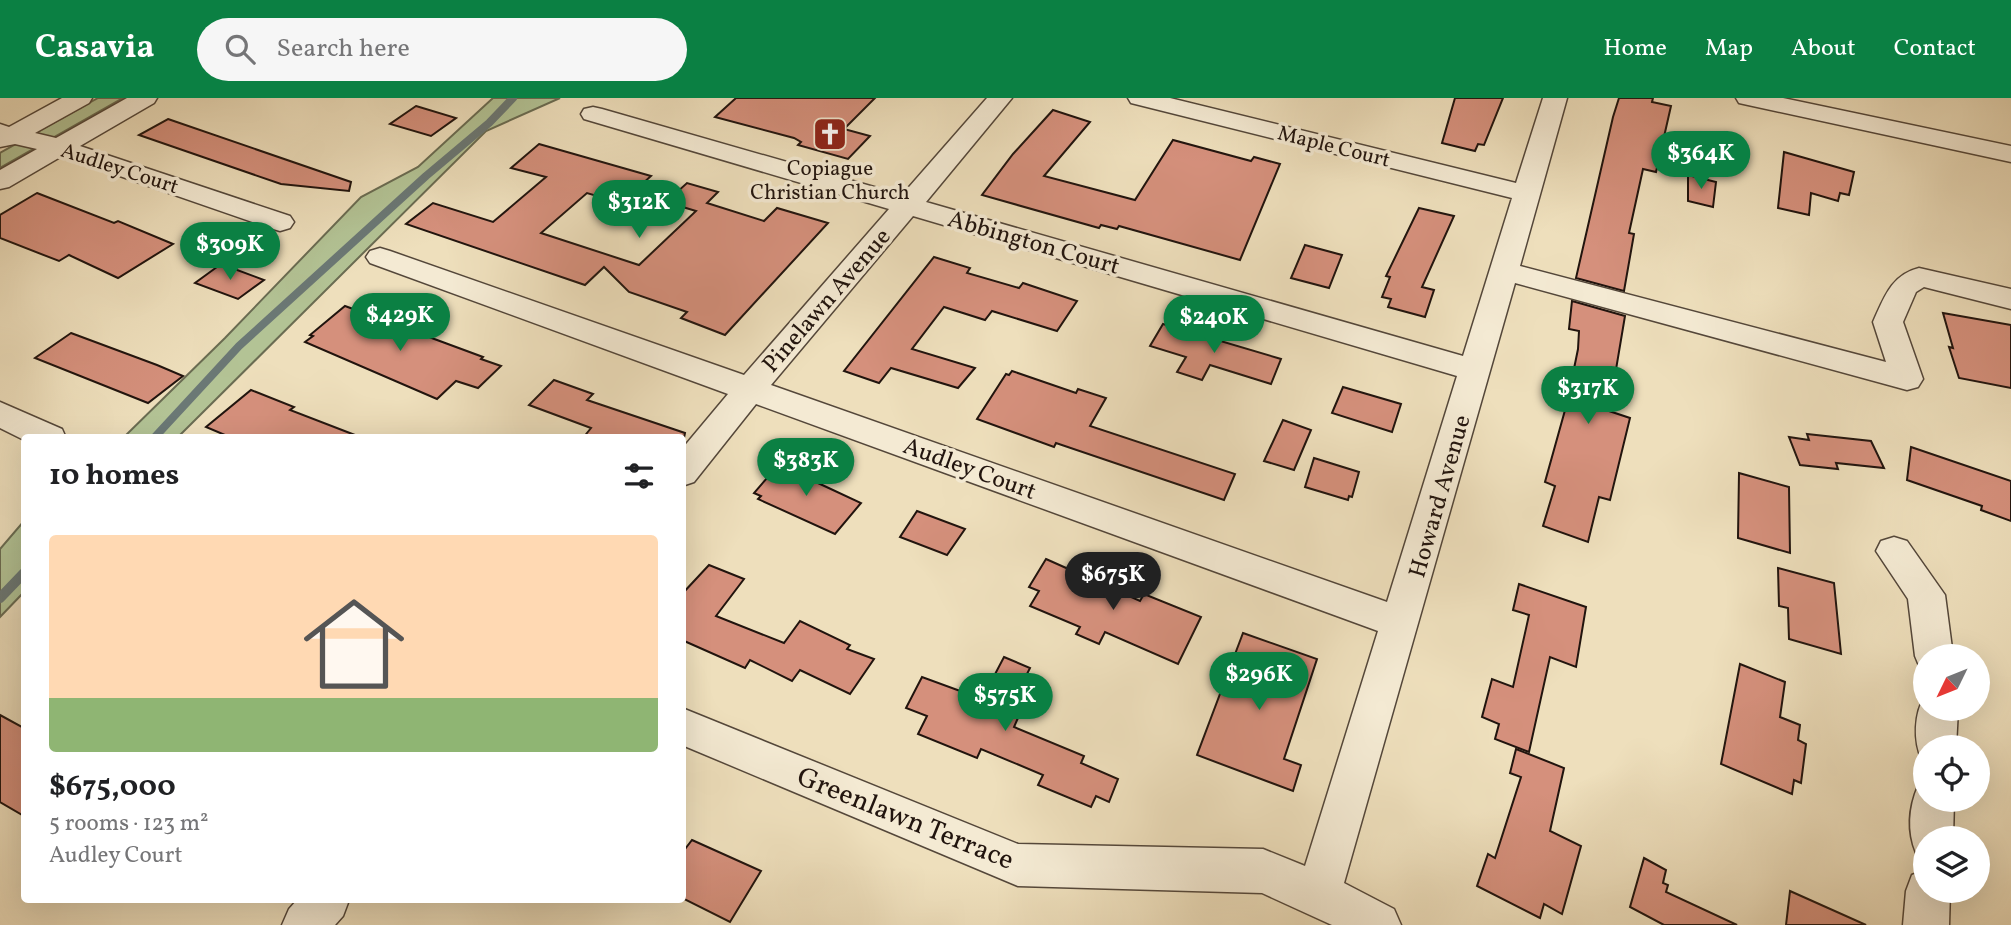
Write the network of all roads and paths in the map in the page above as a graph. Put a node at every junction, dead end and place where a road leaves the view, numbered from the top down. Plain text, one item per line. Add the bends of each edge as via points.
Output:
1 (80, 98) edge
2 (145, 98) edge
3 (1000, 98) edge
4 (1140, 98) edge
5 (1555, 98) edge
6 (1748, 98) edge
7 (593, 114) dead end
8 (4, 137) edge
9 (59, 147) junction
10 (2011, 154) edge
11 (0, 181) edge
12 (1527, 194) junction
13 (907, 205) junction
14 (280, 222) dead end
15 (380, 257) dead end
16 (1505, 271) junction
17 (2011, 299) edge
18 (1476, 370) junction
19 (750, 389) junction
20 (0, 414) edge
21 (42, 434) edge
22 (686, 468) edge
23 (1894, 551) dead end
24 (1401, 623) junction
25 (1932, 644) edge
26 (686, 728) edge
27 (1319, 894) junction
28 (324, 903) edge
29 (1927, 903) edge
30 (305, 925) edge
31 (1378, 925) edge
32 (1926, 925) edge

1 - 8 street
2 - 9 street
3 - 13 street, Pinelawn Avenue
4 - 12 street, Maple Court
5 - 12 street, Howard Avenue
6 - 10 street
7 - 13 street, Abbington Court
8 - 9 street, Audley Court
9 - 11 street
9 - 14 street, Audley Court
12 - 16 street, Howard Avenue
13 - 18 street, Abbington Court
13 - 19 street, Pinelawn Avenue
15 - 19 street, Audley Court
16 - 17 street via 1907,379 1888,322 1904,287 1919,278
16 - 18 street, Howard Avenue
18 - 24 street, Howard Avenue
19 - 22 street, Pinelawn Avenue
19 - 24 street, Audley Court
20 - 21 street
23 - 25 street via 1926,595
24 - 27 street, Howard Avenue
26 - 27 street, Greenlawn Terrace via 1018,865 1263,871
27 - 31 street, Greenlawn Terrace
28 - 30 street
29 - 32 street

